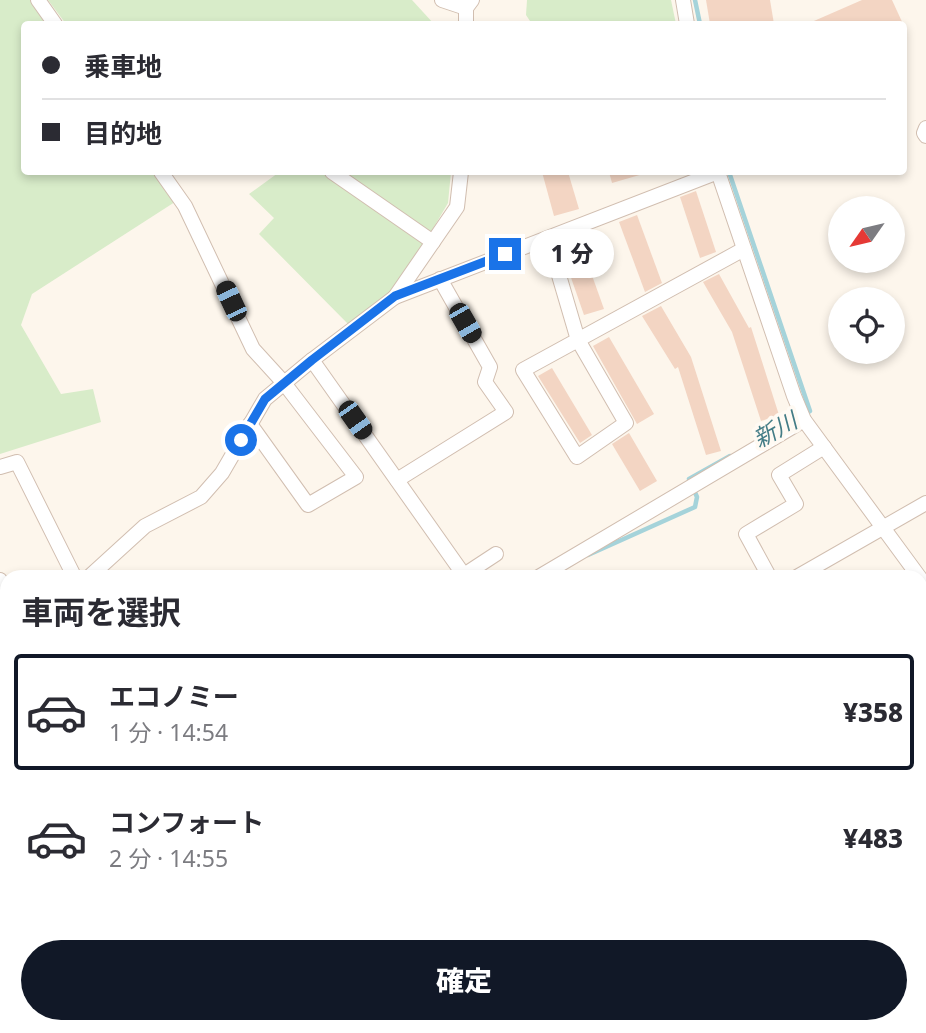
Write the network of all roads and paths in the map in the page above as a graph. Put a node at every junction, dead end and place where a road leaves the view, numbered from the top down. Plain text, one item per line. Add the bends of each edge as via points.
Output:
1 (38, 0) edge
2 (442, 0) edge
3 (683, 0) edge
4 (469, 4) edge
5 (53, 21) edge
6 (686, 21) edge
7 (926, 128) edge
8 (926, 136) edge
9 (163, 175) edge
10 (336, 175) edge
11 (461, 175) edge
12 (710, 175) edge
13 (719, 175) edge
14 (548, 238) junction
15 (433, 242) junction
16 (744, 249) junction
17 (440, 279) junction
18 (395, 296) junction
19 (578, 340) junction
20 (312, 360) junction
21 (284, 383) junction
22 (804, 419) junction
23 (250, 424) junction
24 (824, 447) junction
25 (0, 467) edge
26 (397, 480) junction
27 (926, 503) edge
28 (883, 527) junction
29 (496, 554) dead end
30 (71, 570) edge
31 (97, 570) edge
32 (461, 570) edge
33 (473, 570) edge
34 (550, 570) edge
35 (766, 570) edge
36 (809, 570) edge
37 (914, 570) edge

1 - 5 street
2 - 4 street
3 - 6 street
7 - 8 street
9 - 21 street via 186,206 253,349
10 - 15 street
11 - 15 street via 457,207
12 - 14 street
13 - 16 street
14 - 17 street
14 - 19 street
15 - 18 street
16 - 19 street
16 - 22 street
17 - 18 street
17 - 26 street via 490,367 485,382 506,412
18 - 20 street
19 - 19 street via 523,370 577,457 626,424
20 - 21 street
20 - 26 street
21 - 23 street via 265,399
21 - 23 street via 356,477 307,505
22 - 24 street
22 - 34 street
23 - 31 street via 222,473 201,497 145,526
24 - 28 street
24 - 35 street via 779,475 796,504 746,534
25 - 30 street via 17,462
26 - 32 street
27 - 28 street
28 - 36 street
28 - 37 street
29 - 33 street

